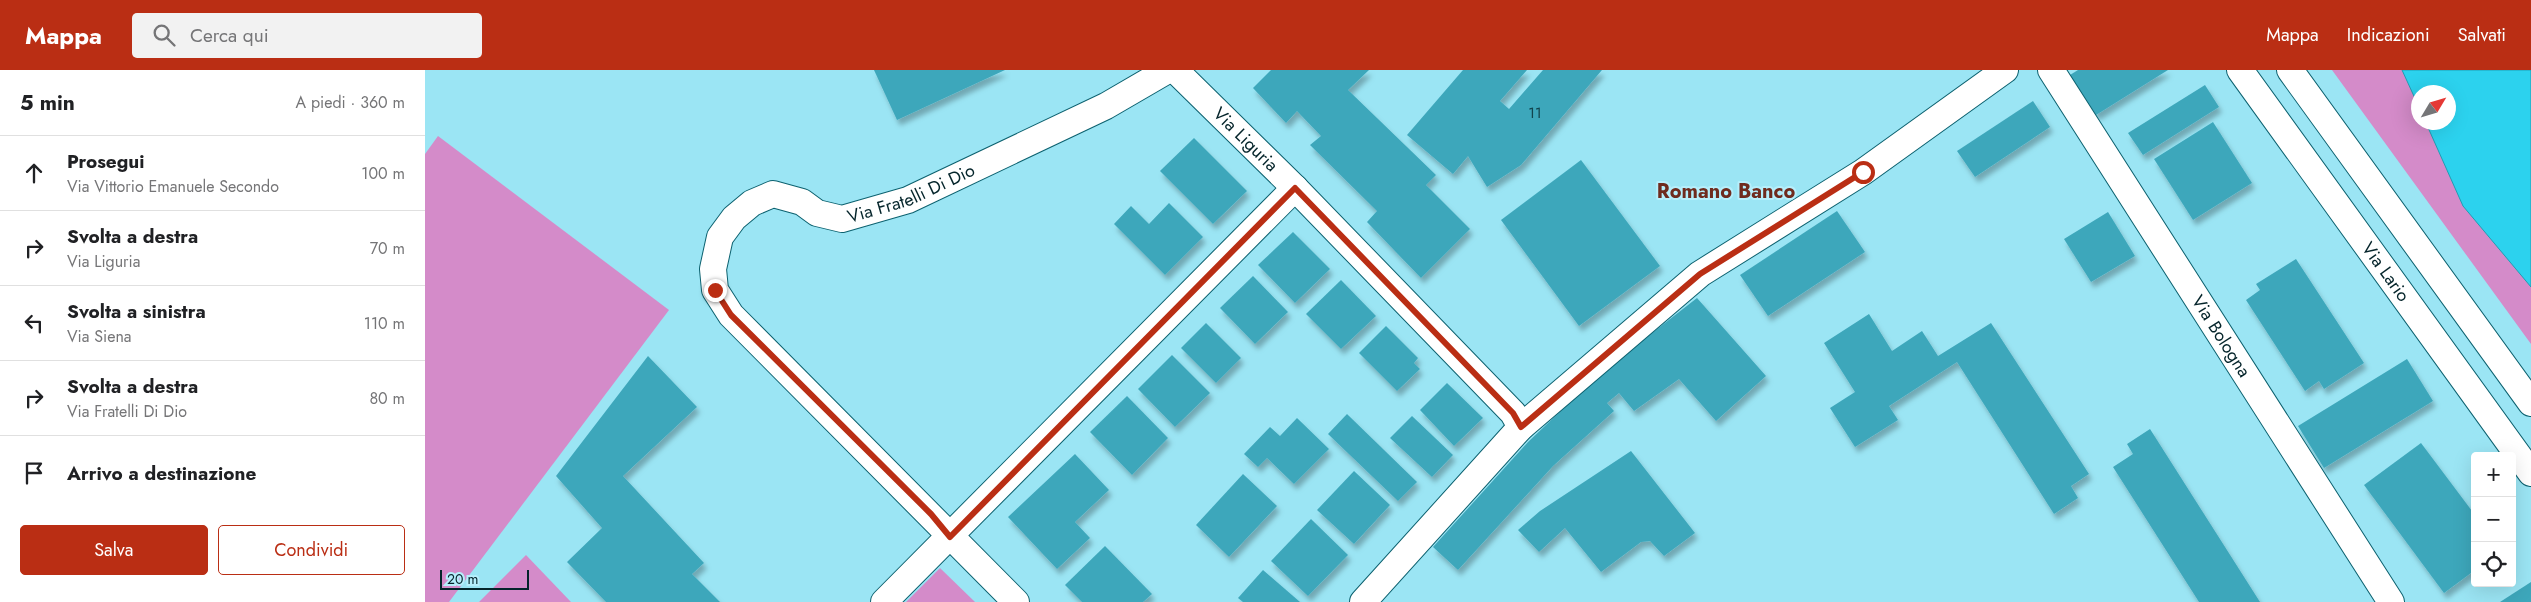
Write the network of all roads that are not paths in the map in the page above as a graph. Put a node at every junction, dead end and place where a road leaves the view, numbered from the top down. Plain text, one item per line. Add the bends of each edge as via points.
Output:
1 (1168, 70) edge
2 (1175, 70) edge
3 (2005, 70) edge
4 (2051, 70) edge
5 (2241, 70) edge
6 (2290, 70) edge
7 (1295, 188) junction
8 (2531, 403) edge
9 (1521, 427) junction
10 (2531, 473) edge
11 (950, 537) junction
12 (884, 602) edge
13 (1016, 602) edge
14 (1363, 602) edge
15 (2391, 602) edge

1 - 11 street, Via Fratelli Di Dio via 1106,106 908,200 842,219 817,213 802,202 773,194 746,208 720,237 713,268 715,290 731,315 931,514
2 - 7 street, Via Liguria
3 - 9 street via 1863,172 1700,274
4 - 15 street, Via Bologna
5 - 10 street, Via Lario
6 - 8 street
7 - 9 street, Via Liguria via 1513,413
7 - 11 street
9 - 14 street
11 - 12 street
11 - 13 street, Via Fratelli Di Dio

